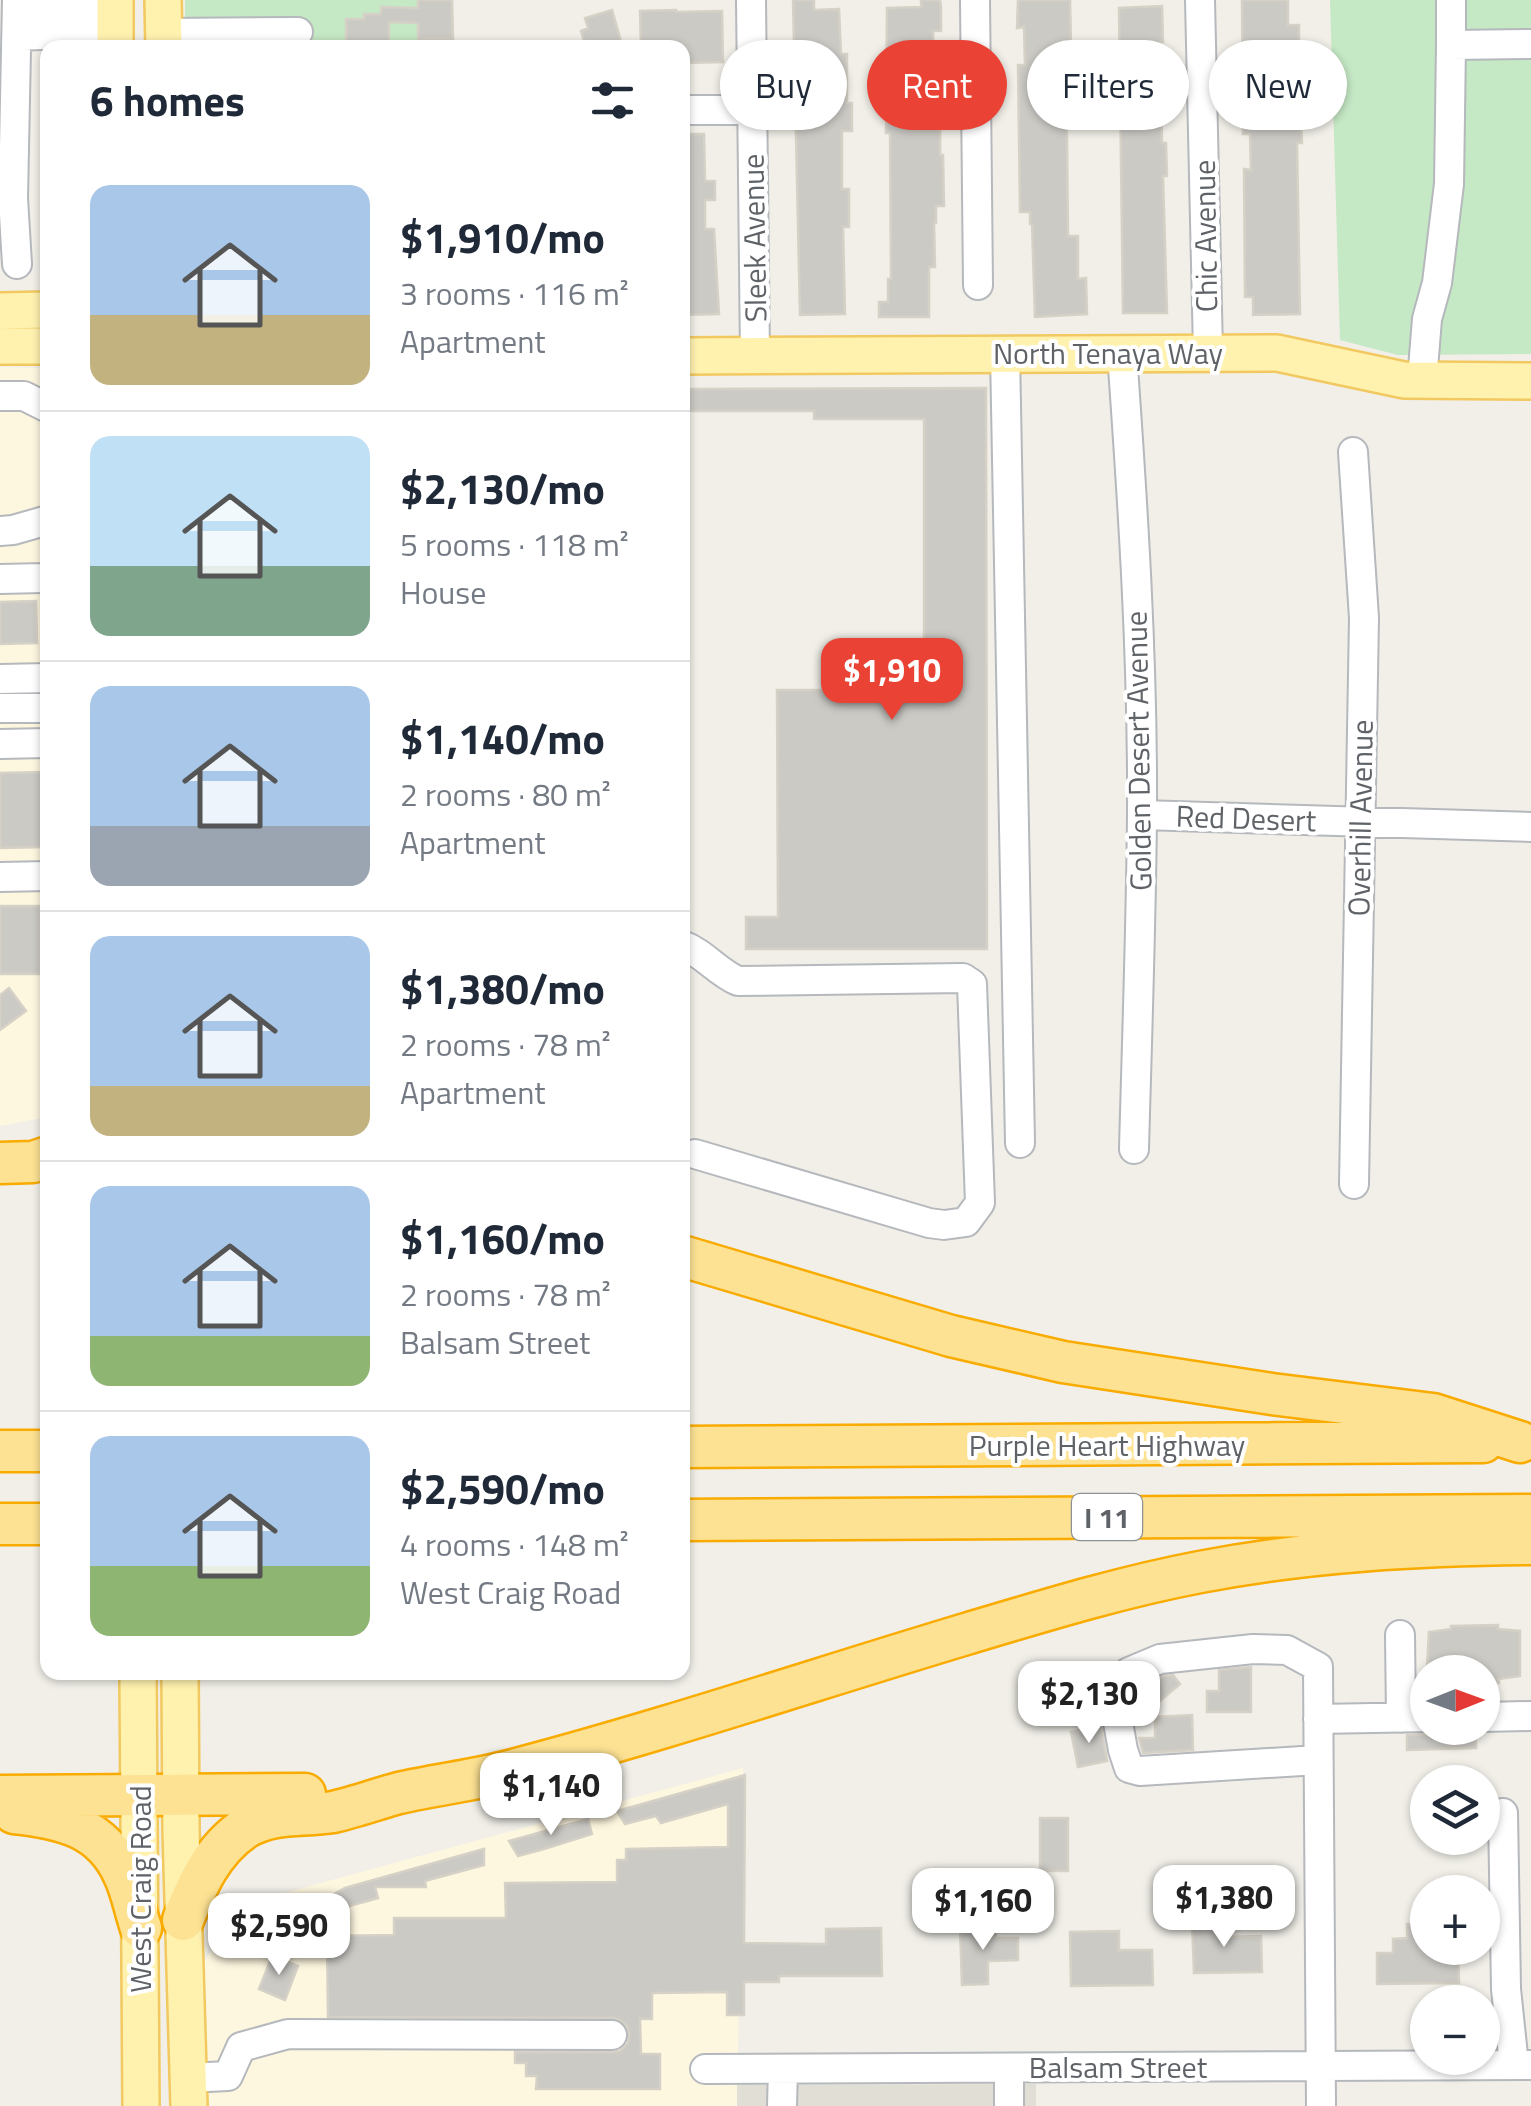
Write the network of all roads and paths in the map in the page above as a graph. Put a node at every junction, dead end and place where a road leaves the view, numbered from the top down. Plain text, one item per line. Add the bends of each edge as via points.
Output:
1 (751, 0) edge
2 (975, 0) edge
3 (1200, 0) edge
4 (1451, 0) edge
5 (17, 15) edge
6 (115, 22) edge
7 (164, 27) edge
8 (298, 32) dead end
9 (751, 40) edge
10 (1531, 44) edge
11 (1451, 45) junction
12 (690, 110) edge
13 (720, 110) edge
14 (752, 130) edge
15 (6, 198) edge
16 (17, 264) dead end
17 (978, 285) dead end
18 (40, 310) edge
19 (0, 311) edge
20 (0, 346) edge
21 (40, 346) edge
22 (1208, 352) junction
23 (1005, 353) junction
24 (1122, 353) junction
25 (690, 356) edge
26 (755, 356) junction
27 (1422, 381) junction
28 (1531, 381) edge
29 (0, 396) edge
30 (40, 404) edge
31 (1352, 452) dead end
32 (40, 522) edge
33 (0, 532) edge
34 (40, 578) edge
35 (0, 579) edge
36 (40, 678) edge
37 (0, 679) edge
38 (0, 708) edge
39 (40, 708) edge
40 (40, 742) edge
41 (0, 744) edge
42 (1142, 815) junction
43 (1360, 822) junction
44 (1531, 828) edge
45 (40, 876) edge
46 (0, 877) edge
47 (690, 948) edge
48 (1020, 1143) dead end
49 (1134, 1149) dead end
50 (694, 1154) dead end
51 (40, 1160) edge
52 (0, 1163) edge
53 (0, 1176) edge
54 (40, 1176) edge
55 (1354, 1184) dead end
56 (690, 1258) edge
57 (1526, 1442) edge
58 (690, 1447) edge
59 (0, 1451) edge
60 (40, 1451) edge
61 (1531, 1515) edge
62 (690, 1520) edge
63 (0, 1524) edge
64 (40, 1524) edge
65 (1531, 1544) edge
66 (1400, 1635) dead end
67 (138, 1680) edge
68 (180, 1680) edge
69 (1410, 1694) edge
70 (1531, 1716) edge
71 (1410, 1717) edge
72 (1500, 1717) edge
73 (1318, 1718) junction
74 (1318, 1760) junction
75 (399, 1793) junction
76 (139, 1794) junction
77 (180, 1794) junction
78 (0, 1796) edge
79 (0, 1811) edge
80 (1502, 1813) dead end
81 (183, 1920) junction
82 (141, 1928) junction
83 (612, 2035) dead end
84 (1522, 2065) edge
85 (1320, 2066) junction
86 (1009, 2068) junction
87 (705, 2069) dead end
88 (783, 2069) junction
89 (188, 2092) edge
90 (141, 2106) edge
91 (782, 2106) edge
92 (1010, 2106) edge
93 (1321, 2106) edge

1 - 9 street, Sleek Avenue
2 - 17 street
3 - 22 street, Chic Avenue
4 - 11 street
5 - 6 street
5 - 15 street
7 - 8 street
10 - 11 street
11 - 27 street via 1450,184
12 - 13 street
14 - 26 street, Sleek Avenue
15 - 16 street
18 - 19 main road
20 - 21 main road
22 - 24 main road, North Tenaya Way
22 - 27 main road, North Tenaya Way via 1288,354
23 - 24 main road, North Tenaya Way
23 - 26 main road, North Tenaya Way
23 - 48 street
24 - 42 street, Golden Desert Avenue
25 - 26 main road, North Tenaya Way
27 - 28 main road, North Tenaya Way
29 - 30 street
31 - 43 street, Overhill Avenue via 1364,618
32 - 33 street
34 - 35 street
36 - 37 street
38 - 39 street
40 - 41 street
42 - 43 street, Red Desert
42 - 49 street, Golden Desert Avenue
43 - 44 street, Red Desert
43 - 55 street, Overhill Avenue
45 - 46 street
47 - 50 street via 738,981 963,978 972,984 980,1203 966,1222 929,1224
51 - 52 highway
53 - 54 highway
56 - 57 highway via 1063,1362 1433,1414
57 - 58 highway, Purple Heart Highway
59 - 60 highway
61 - 62 highway, I 11
63 - 64 highway
65 - 75 highway via 1364,1551 1199,1572 1073,1602 514,1770
66 - 69 street
67 - 76 main road, West Craig Road
68 - 77 main road, West Craig Road
70 - 72 street
71 - 73 street
73 - 74 street
73 - 74 street via 1318,1667 1288,1650 1160,1659 1129,1672 1118,1685 1115,1706 1128,1768
74 - 85 street
75 - 77 highway
75 - 81 highway via 247,1827 219,1850
76 - 77 highway
76 - 78 highway
76 - 82 main road, West Craig Road
77 - 81 main road, West Craig Road
79 - 82 highway via 62,1821 96,1836 123,1872
80 - 84 street via 1506,1989
81 - 89 main road, West Craig Road
82 - 90 main road, West Craig Road
83 - 89 street via 288,2034 241,2048 228,2076
84 - 85 street, Balsam Street
85 - 86 street, Balsam Street
85 - 93 street
86 - 88 street, Balsam Street
86 - 92 street
87 - 88 street, Balsam Street
88 - 91 street

